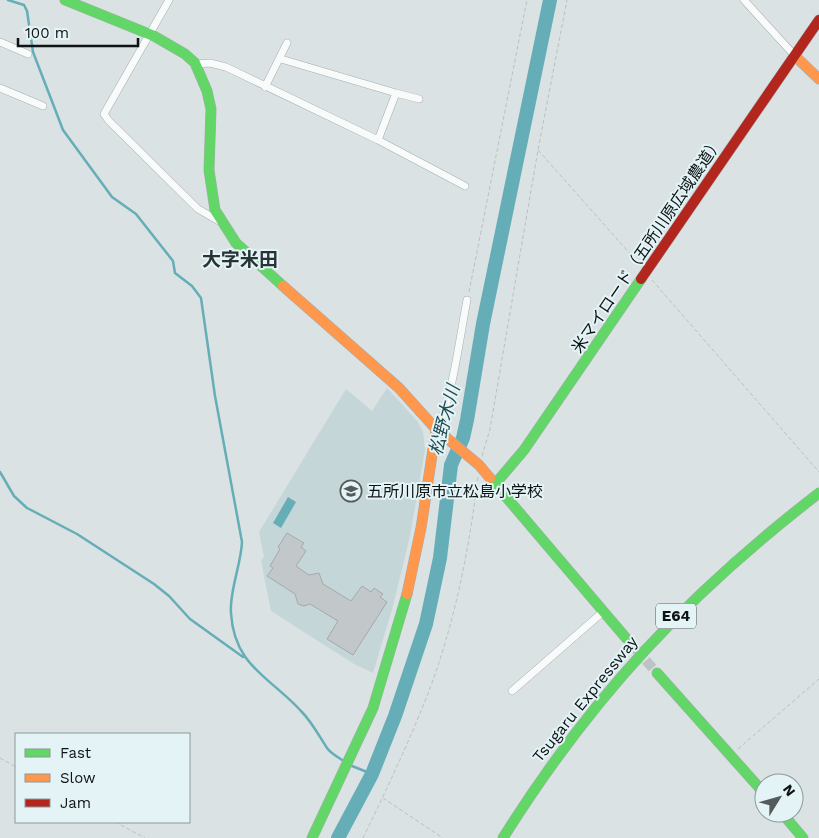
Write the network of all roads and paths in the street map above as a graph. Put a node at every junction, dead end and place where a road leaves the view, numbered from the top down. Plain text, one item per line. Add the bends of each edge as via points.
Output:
1 (169, 0) edge
2 (527, 0) edge
3 (567, 0) edge
4 (744, 0) edge
5 (71, 1) edge
6 (819, 20) edge
7 (150, 34) junction
8 (0, 42) edge
9 (287, 43) dead end
10 (28, 54) dead end
11 (795, 56) junction
12 (281, 59) junction
13 (195, 64) junction
14 (819, 79) edge
15 (265, 87) junction
16 (0, 88) edge
17 (396, 93) junction
18 (419, 99) dead end
19 (43, 106) dead end
20 (378, 140) junction
21 (538, 150) junction
22 (465, 186) dead end
23 (219, 221) junction
24 (646, 272) junction
25 (467, 300) joint
26 (440, 432) junction
27 (477, 463) junction
28 (819, 472) edge
29 (496, 484) junction
30 (819, 493) edge
31 (604, 611) junction
32 (626, 638) tunnel mouth
33 (657, 673) tunnel mouth
34 (819, 679) edge
35 (512, 691) dead end
36 (731, 756) junction
37 (0, 758) edge
38 (554, 760) junction
39 (15, 766) edge
40 (754, 782) edge
41 (383, 797) junction
42 (117, 823) edge
43 (791, 823) edge
44 (144, 838) edge
45 (312, 838) edge
46 (363, 838) edge
47 (443, 838) edge
48 (494, 838) edge
49 (503, 838) edge
50 (509, 838) edge
51 (804, 838) edge

1 - 7 street
2 - 25 path
3 - 21 path
4 - 11 street
5 - 7 main road
6 - 11 main road, 米マイロード（五所川原広域農道）
7 - 13 main road
7 - 23 street via 104,114 198,209
8 - 10 street
9 - 12 street
11 - 14 main road
11 - 24 main road, 米マイロード（五所川原広域農道）
12 - 15 street
12 - 17 street
13 - 15 street via 226,67
13 - 23 main road via 213,113 209,191
15 - 20 street
16 - 19 street
17 - 18 street
17 - 20 street
20 - 22 street
21 - 24 path
21 - 27 path via 490,429
23 - 26 main road via 237,244 398,388
24 - 28 path
24 - 29 main road, 米マイロード（五所川原広域農道） via 520,457
25 - 26 street
26 - 27 main road
26 - 45 main road via 406,603 380,691
27 - 29 main road
27 - 41 path via 472,523 448,628 428,694
29 - 31 main road
30 - 38 main road, Tsugaru Expressway / E64 via 775,525 705,586 653,638
31 - 32 main road
31 - 35 street
33 - 36 main road
34 - 36 path
36 - 40 main road
37 - 39 path
38 - 48 main road
38 - 49 main road, Tsugaru Expressway / E64
38 - 50 main road
41 - 46 path
41 - 47 path
42 - 44 path
43 - 51 main road

